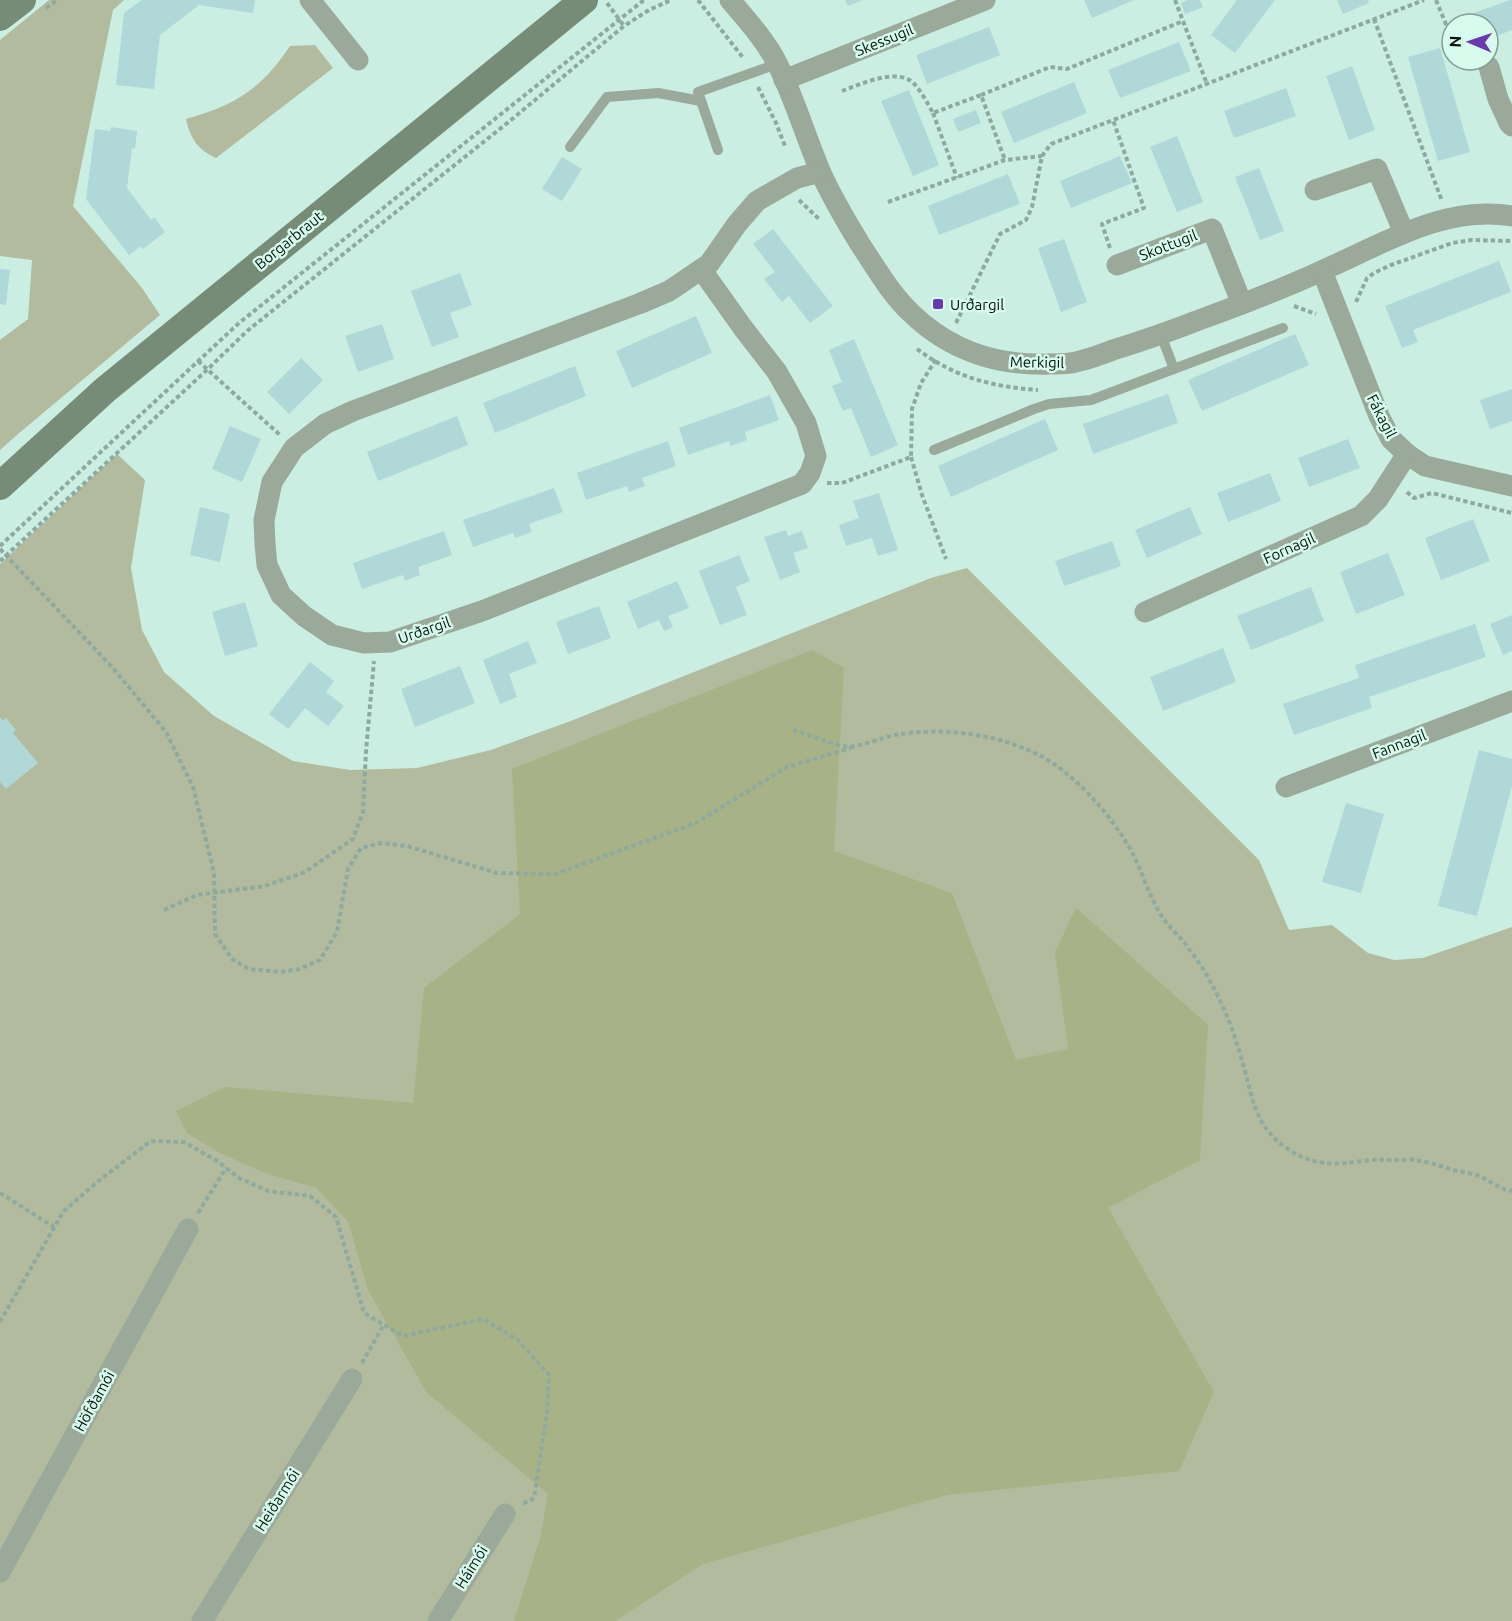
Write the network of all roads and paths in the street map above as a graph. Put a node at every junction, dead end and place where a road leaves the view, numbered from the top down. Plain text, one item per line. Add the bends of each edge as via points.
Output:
1 (22, 0) edge
2 (310, 0) edge
3 (644, 0) edge
4 (671, 0) edge
5 (730, 0) edge
6 (985, 0) edge
7 (1174, 0) edge
8 (1424, 0) edge
9 (596, 1) edge
10 (0, 17) edge
11 (619, 19) junction
12 (1374, 20) junction
13 (1183, 21) junction
14 (624, 26) junction
15 (358, 60) dead end
16 (781, 72) junction
17 (1490, 72) edge
18 (1207, 84) junction
19 (842, 91) dead end
20 (981, 95) junction
21 (701, 100) junction
22 (933, 113) junction
23 (1113, 120) junction
24 (1512, 126) edge
25 (570, 147) dead end
26 (718, 150) dead end
27 (1042, 156) junction
28 (1005, 160) junction
29 (820, 172) junction
30 (957, 178) junction
31 (790, 181) junction
32 (1315, 190) dead end
33 (888, 202) dead end
34 (1512, 216) edge
35 (1448, 218) junction
36 (823, 227) dead end
37 (1404, 233) junction
38 (1512, 241) edge
39 (1452, 243) junction
40 (1117, 266) joint
41 (702, 268) junction
42 (1322, 271) junction
43 (1242, 304) junction
44 (1290, 306) dead end
45 (1337, 310) junction
46 (1283, 328) dead end
47 (1161, 335) junction
48 (948, 340) junction
49 (916, 348) dead end
50 (198, 361) junction
51 (935, 361) junction
52 (208, 369) junction
53 (1174, 369) junction
54 (1048, 391) dead end
55 (294, 448) junction
56 (934, 450) dead end
57 (1407, 454) junction
58 (911, 457) junction
59 (802, 484) junction
60 (0, 486) edge
61 (1512, 486) edge
62 (0, 547) edge
63 (6, 556) junction
64 (946, 559) dead end
65 (0, 561) edge
66 (1145, 612) dead end
67 (375, 642) junction
68 (1512, 701) edge
69 (793, 730) dead end
70 (851, 748) junction
71 (1286, 787) dead end
72 (214, 893) junction
73 (164, 910) dead end
74 (226, 1168) junction
75 (1512, 1191) edge
76 (0, 1194) edge
77 (54, 1227) junction
78 (188, 1229) joint
79 (0, 1322) edge
80 (384, 1324) junction
81 (352, 1379) joint
82 (505, 1514) joint
83 (0, 1572) edge
84 (202, 1621) edge
85 (438, 1621) edge

1 - 10 street
2 - 15 street
3 - 11 path
4 - 14 path
5 - 16 street, Merkigil
6 - 16 street, Skessugil
7 - 13 path
8 - 12 path
9 - 11 path
9 - 60 street, Borgarbraut via 105,390
11 - 14 path
11 - 50 path via 239,322
12 - 18 path
12 - 35 path
13 - 18 path
13 - 20 path via 1067,69 1050,67
14 - 52 path via 247,331
16 - 21 lane via 698,92
16 - 29 street, Merkigil
17 - 24 street
18 - 23 path
19 - 22 path via 898,76 913,82
20 - 22 path
20 - 28 path
21 - 25 lane via 658,93 607,97
21 - 26 lane
22 - 30 path
23 - 27 path via 1051,144
23 - 40 path via 1144,208 1102,224
27 - 28 path
27 - 48 path via 1026,220 1000,234
28 - 30 path
29 - 31 street, Urðargil
29 - 48 street, Merkigil via 879,274 911,313
30 - 33 path
31 - 36 path via 800,202 819,218
31 - 41 street, Urðargil via 757,201
32 - 37 street via 1377,168
34 - 35 street, Merkigil
35 - 37 street, Merkigil
35 - 39 path
37 - 42 street, Merkigil
38 - 39 path
39 - 45 path via 1374,273 1367,278 1356,304
40 - 43 street, Skottugil via 1212,229
41 - 55 street, Urðargil via 669,291 641,303 353,411 325,424
41 - 59 street via 777,372 806,423 816,456
42 - 43 street, Merkigil
42 - 45 street, Fákagil
43 - 47 street, Merkigil
44 - 45 path via 1319,314
45 - 57 street, Fákagil via 1379,416 1391,439
46 - 53 lane
47 - 48 street, Merkigil via 1069,363 1040,364 995,360
47 - 53 lane
48 - 51 path
49 - 51 path
50 - 52 path
50 - 62 path
51 - 54 path via 990,384
51 - 58 path via 921,382 912,409
52 - 55 path
52 - 63 path
53 - 56 lane via 1091,400 1034,409
55 - 67 street, Urðargil via 272,482 264,520 267,565 281,595 304,616 332,635
57 - 61 street, Fákagil via 1425,466
57 - 66 street, Fornagil via 1378,499 1361,516
58 - 59 path via 842,483
58 - 64 path
59 - 67 street, Urðargil via 482,611 390,642
62 - 63 path
63 - 65 path
63 - 72 path via 112,668 166,732 193,788 214,873
67 - 72 path via 363,812 353,839 305,872 265,885
68 - 71 street, Fannagil
69 - 70 path
70 - 72 path via 788,767 696,823 555,874 497,873 407,846 381,843 361,848 348,869 337,932 320,960 299,969 249,969 232,959 215,934
70 - 75 path via 896,735 944,732 992,738 1039,754 1083,788 1119,830 1162,916 1212,984 1239,1049 1257,1114 1276,1140 1296,1154 1318,1162 1414,1159 1481,1177
72 - 73 path via 197,895
74 - 77 path via 184,1142 151,1141 63,1212
74 - 78 path
74 - 80 path via 239,1179 267,1191 310,1196 336,1217 364,1313
76 - 77 path
77 - 79 path
78 - 83 street, Höfðamói
80 - 81 path
80 - 82 path via 403,1336 483,1319 518,1340 549,1375 534,1498
81 - 84 street, Heiðarmói
82 - 85 street, Háimói

